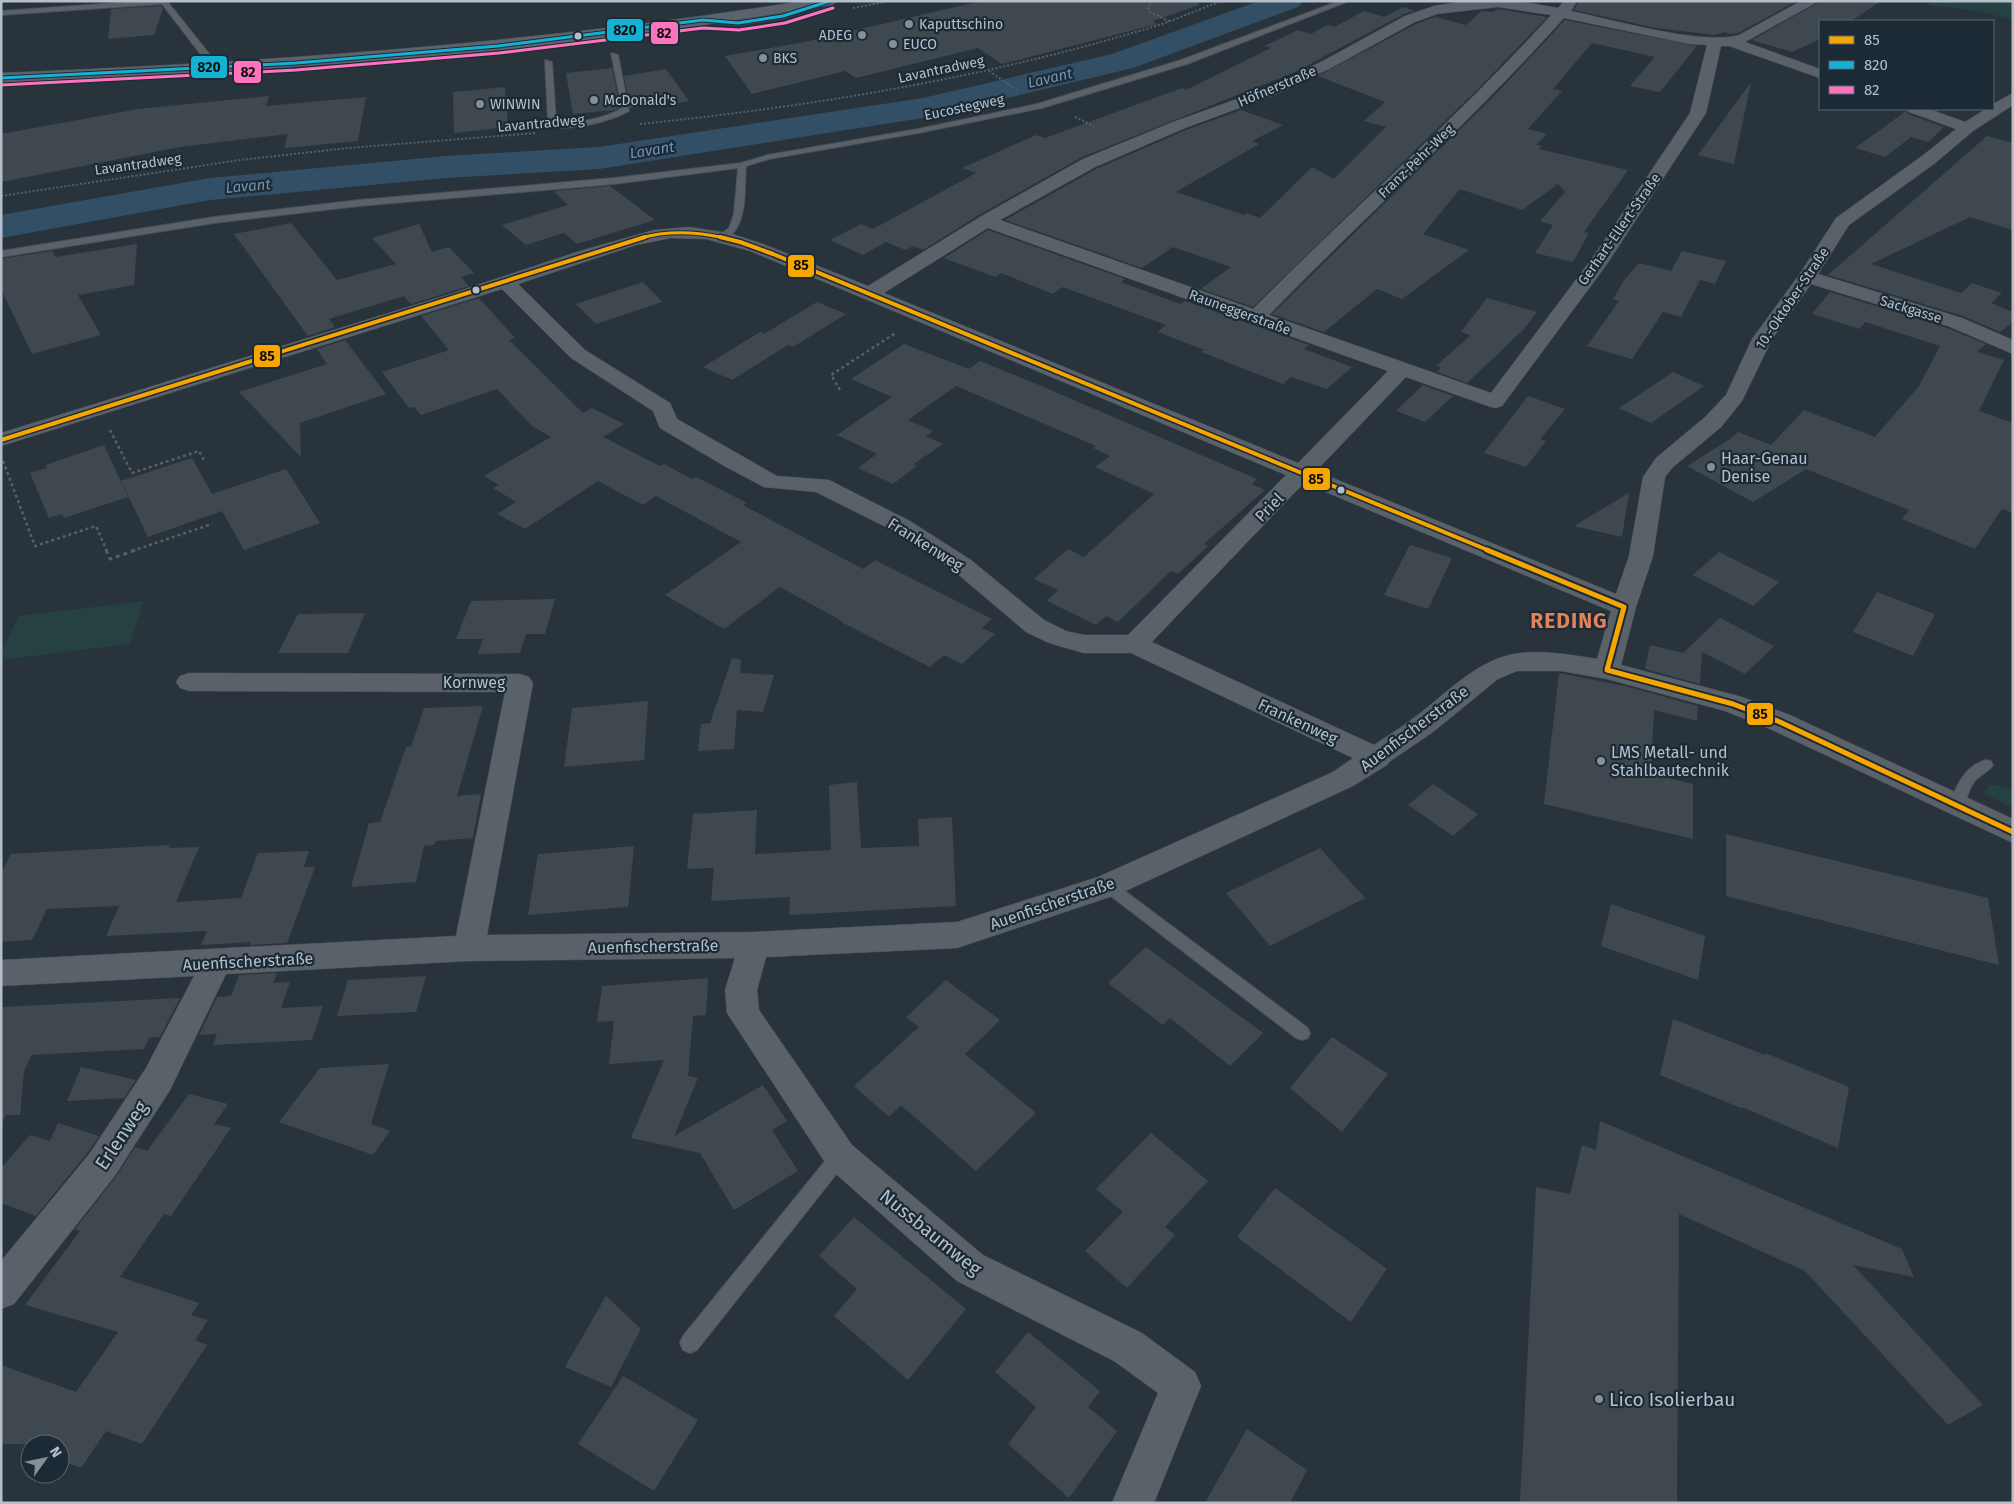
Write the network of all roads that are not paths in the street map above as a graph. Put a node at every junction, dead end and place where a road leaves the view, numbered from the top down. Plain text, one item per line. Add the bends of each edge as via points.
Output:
1 (1346, 1) edge
2 (1812, 1) edge
3 (826, 2) edge
4 (1512, 3) edge
5 (1567, 7) edge
6 (1, 13) edge
7 (1723, 42) junction
8 (614, 55) dead end
9 (548, 62) dead end
10 (215, 68) junction
11 (1819, 74) edge
12 (1, 78) edge
13 (2013, 98) edge
14 (1918, 110) edge
15 (1967, 128) junction
16 (742, 165) junction
17 (986, 221) junction
18 (722, 237) junction
19 (1, 254) edge
20 (1807, 277) junction
21 (506, 282) junction
22 (869, 294) junction
23 (1256, 317) junction
24 (2013, 348) edge
25 (1401, 370) junction
26 (1495, 402) joint
27 (1, 440) edge
28 (1302, 473) junction
29 (1624, 607) junction
30 (1135, 644) junction
31 (1607, 670) junction
32 (189, 682) dead end
33 (1377, 758) junction
34 (1986, 765) dead end
35 (1957, 805) junction
36 (2013, 832) edge
37 (1108, 886) junction
38 (754, 944) junction
39 (470, 948) junction
40 (216, 963) junction
41 (1, 973) edge
42 (1302, 1033) dead end
43 (840, 1156) junction
44 (1, 1291) edge
45 (690, 1343) dead end
46 (1133, 1503) edge

1 - 16 lane, Eucostegweg via 1184,62 1039,106 768,157
2 - 7 street via 1744,38
3 - 10 main road via 498,46
4 - 5 street, Höfnerstraße
4 - 17 street, Höfnerstraße via 1449,7 1410,19 1267,93 1089,163
5 - 7 street, Höfnerstraße via 1690,40
5 - 23 street, Franz-Pehr-Weg via 1509,72
6 - 10 lane via 164,2
7 - 11 street
7 - 26 street, Gerhart-Ellert-Straße via 1698,113 1600,260
8 - 9 lane via 626,109 617,116 602,120 555,125 552,122
10 - 12 main road
13 - 15 street, 10.-Oktober-Straße
14 - 15 street
15 - 20 street, 10.-Oktober-Straße via 1842,222
16 - 18 lane via 738,214 733,229
16 - 19 lane, Eucostegweg via 614,181 243,216
17 - 22 street, Höfnerstraße
17 - 23 street, Rauneggerstraße
18 - 21 street via 686,233 650,236 572,258
18 - 22 street via 746,243
20 - 24 street, Sackgasse via 1955,322
20 - 29 street, 10.-Oktober-Straße via 1762,339 1735,397 1713,422 1664,462 1654,477 1641,556
21 - 27 street
21 - 30 street, Frankenweg via 578,354 662,408 668,423 734,462 772,482 821,485 902,526 962,565 1035,626 1058,637 1084,644
22 - 28 street
23 - 25 street, Rauneggerstraße
25 - 26 street, Rauneggerstraße
25 - 28 street, Priel
28 - 29 street
28 - 30 street, Priel
29 - 31 street, 10.-Oktober-Straße
30 - 33 street, Frankenweg
31 - 33 street, Auenfischerstraße via 1543,660 1512,663 1477,680
31 - 35 street, Auenfischerstraße via 1733,704 1780,722
32 - 39 street, Kornweg via 520,682
33 - 37 street, Auenfischerstraße via 1335,783
34 - 35 lane via 1969,775
35 - 36 street, Auenfischerstraße
37 - 38 street, Auenfischerstraße via 958,935
37 - 42 lane
38 - 39 street, Auenfischerstraße
38 - 43 street, Nussbaumweg via 740,990 742,1013
39 - 40 street, Auenfischerstraße
40 - 41 street, Auenfischerstraße
40 - 44 street, Erlenweg via 158,1079 102,1165
43 - 45 lane
43 - 46 street, Nussbaumweg via 970,1268 1128,1347 1181,1386

